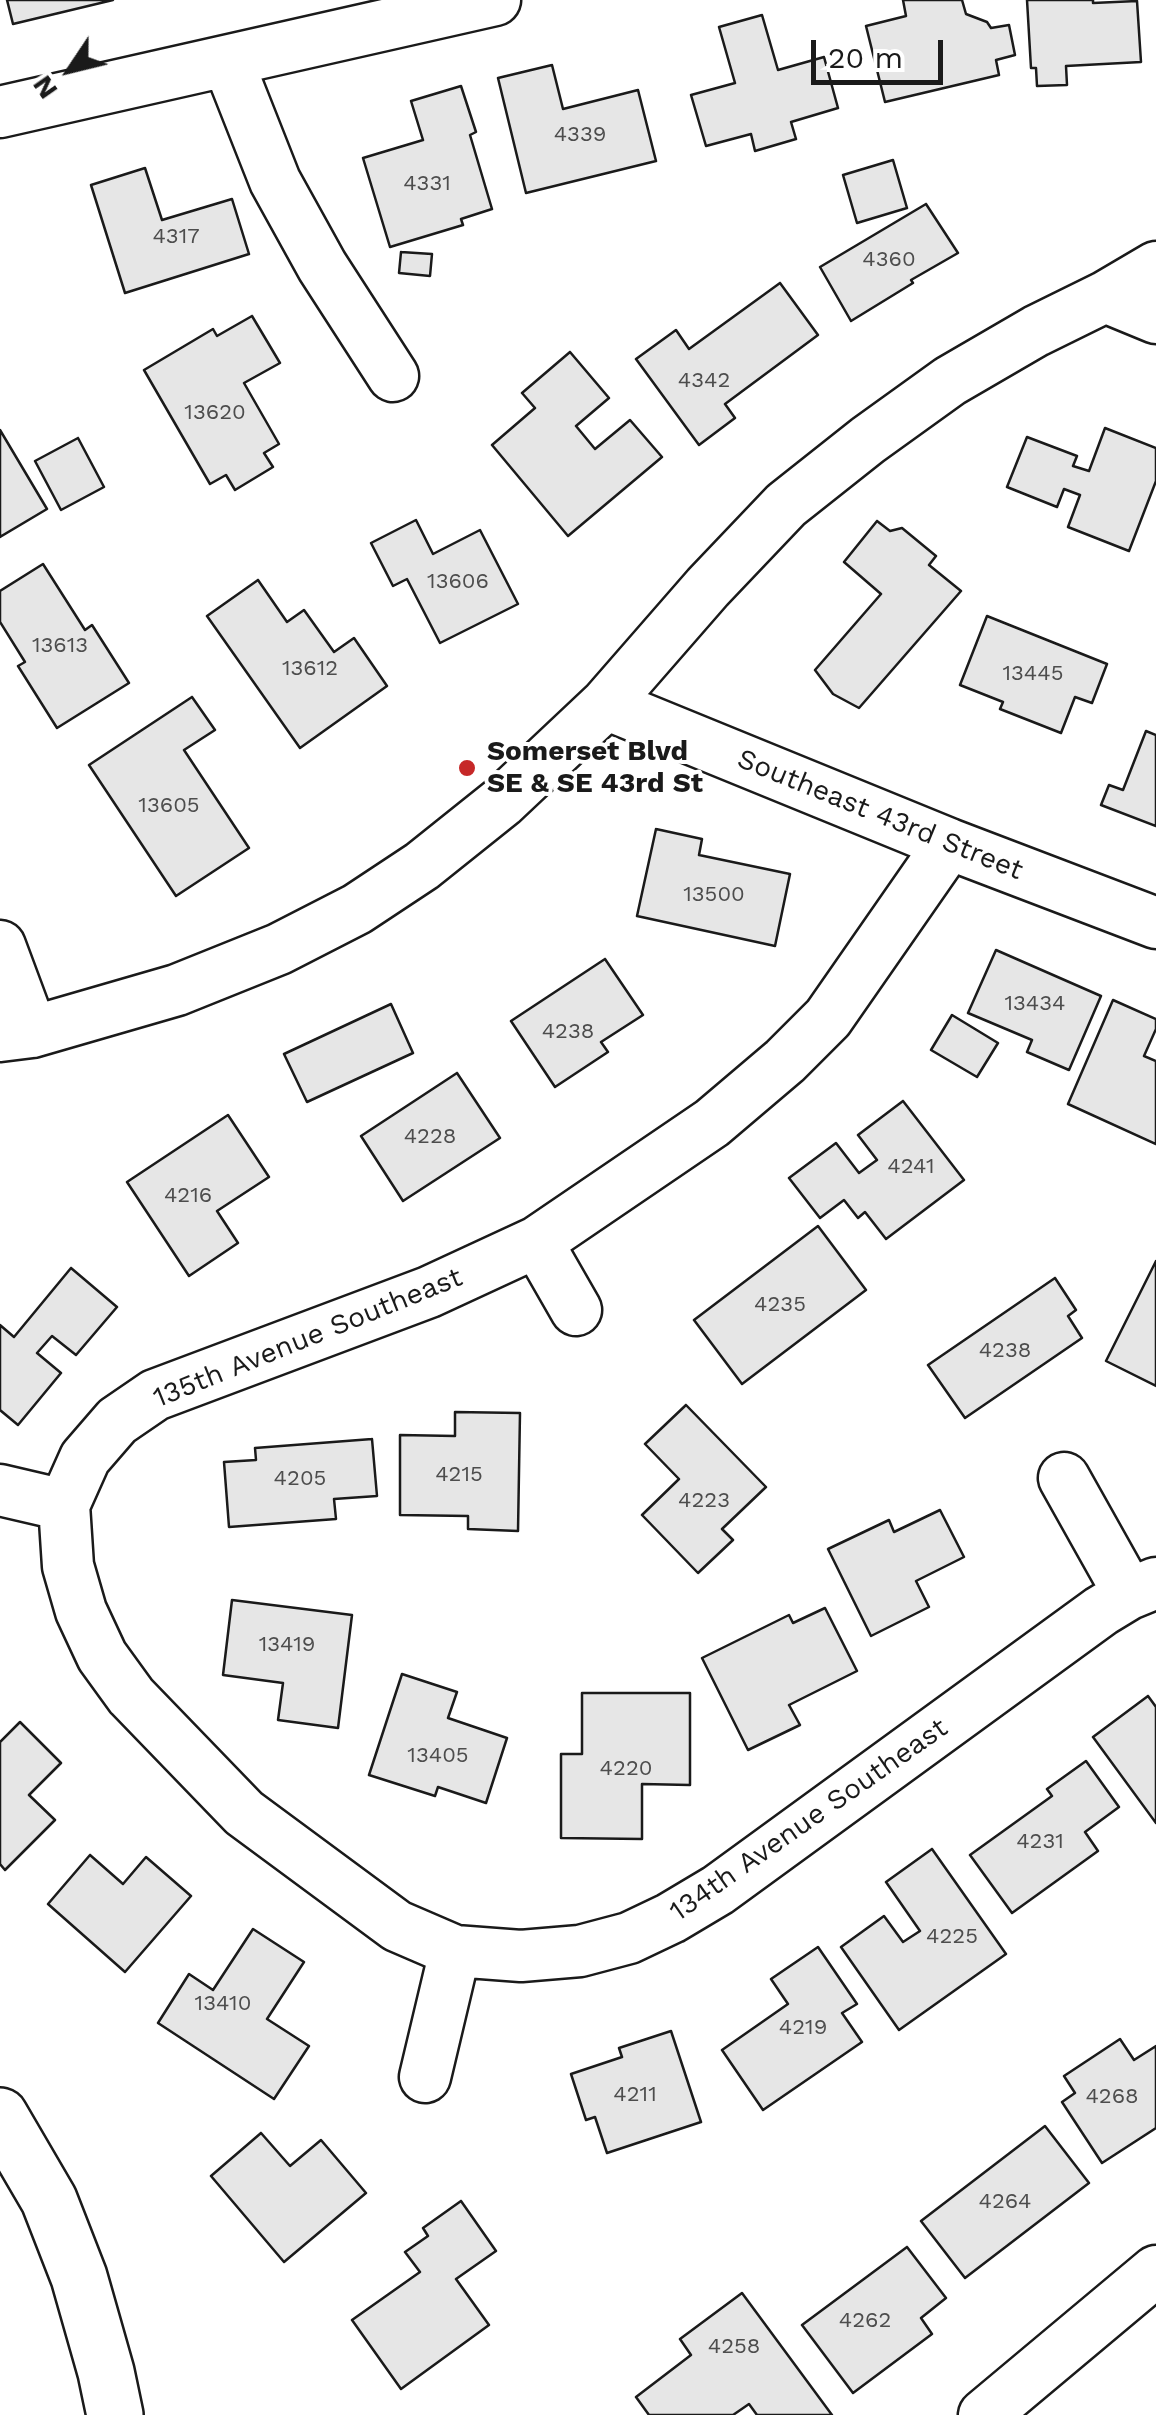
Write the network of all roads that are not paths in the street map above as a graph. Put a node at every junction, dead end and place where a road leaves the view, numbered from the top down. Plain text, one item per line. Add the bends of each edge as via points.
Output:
1 (495, 0) edge
2 (228, 62) junction
3 (0, 112) edge
4 (1156, 267) edge
5 (1105, 298) junction
6 (1156, 318) edge
7 (392, 376) dead end
8 (606, 704) junction
9 (950, 844) junction
10 (1156, 923) edge
11 (0, 946) edge
12 (16, 1034) edge
13 (538, 1242) junction
14 (576, 1310) dead end
15 (1064, 1478) dead end
16 (0, 1490) edge
17 (64, 1505) junction
18 (1142, 1589) edge
19 (454, 1951) junction
20 (425, 2077) dead end
21 (0, 2116) edge
22 (1156, 2271) edge
23 (115, 2415) edge
24 (984, 2415) edge

1 - 2 street
2 - 3 street
2 - 7 street via 275,181
4 - 5 street
5 - 6 street
5 - 8 street via 950,381 786,505
8 - 9 street, Southeast 43rd Street
8 - 12 street via 502,802 357,909 279,950 177,990
9 - 10 street, Southeast 43rd Street
9 - 13 street, 135th Avenue Southeast via 828,1018 785,1061 712,1124
11 - 12 street
13 - 14 street
13 - 17 street, 135th Avenue Southeast via 428,1292 155,1395 117,1421 85,1458
15 - 18 street, 134th Avenue Southeast
16 - 17 street
17 - 19 street, 134th Avenue Southeast via 68,1566 81,1611 130,1696 244,1813 398,1926
18 - 19 street, 134th Avenue Southeast via 671,1918 580,1951
19 - 20 street
21 - 23 main road via 49,2200 79,2277
22 - 24 street

